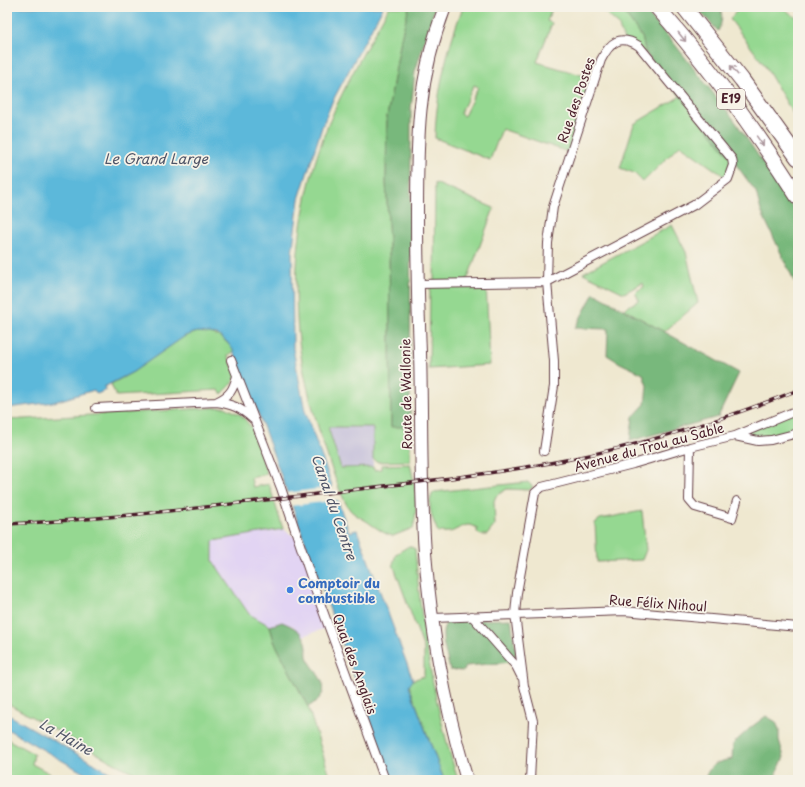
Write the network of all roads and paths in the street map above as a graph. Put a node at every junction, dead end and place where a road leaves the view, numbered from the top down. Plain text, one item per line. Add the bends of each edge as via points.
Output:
1 (446, 7) edge
2 (657, 7) edge
3 (684, 7) edge
4 (798, 158) edge
5 (798, 197) edge
6 (547, 282) junction
7 (417, 284) junction
8 (231, 360) dead end
9 (237, 376) junction
10 (216, 402) junction
11 (96, 408) dead end
12 (798, 410) edge
13 (255, 421) junction
14 (798, 433) edge
15 (735, 436) junction
16 (690, 447) junction
17 (544, 451) dead end
18 (737, 501) dead end
19 (515, 614) junction
20 (472, 616) junction
21 (433, 618) junction
22 (798, 628) edge
23 (524, 683) junction
24 (385, 780) edge
25 (467, 780) edge
26 (530, 780) edge

1 - 7 main road, Route de Wallonie via 426,69 421,98 418,130
2 -> 5 highway, E19 via 725,91
4 -> 3 highway, E19 via 742,80
6 - 6 street, Rue des Postes via 694,205 725,183 732,171 732,159 639,46 631,41 617,41 610,46 601,60 553,206 548,243
6 - 7 street, Rue des Postes
6 - 17 street, Rue des Postes via 554,386
7 - 21 main road, Route de Wallonie via 424,546
8 - 9 street, Quai des Anglais
9 - 10 street via 228,397
9 - 13 street, Quai des Anglais
10 - 11 street
10 - 13 street via 233,404
12 - 15 street
13 - 24 street, Quai des Anglais
14 - 15 street, Avenue du Trou au Sable via 758,441
15 - 16 street, Avenue du Trou au Sable
16 - 18 street via 689,500 694,508 732,518
16 - 19 street, Avenue du Trou au Sable via 542,487 535,493
19 - 20 street
19 - 22 street, Rue Félix Nihoul via 624,611
19 - 23 street
20 - 21 street
20 - 23 street via 516,666
21 - 25 main road, Route de Wallonie via 444,689
23 - 26 street via 533,721

